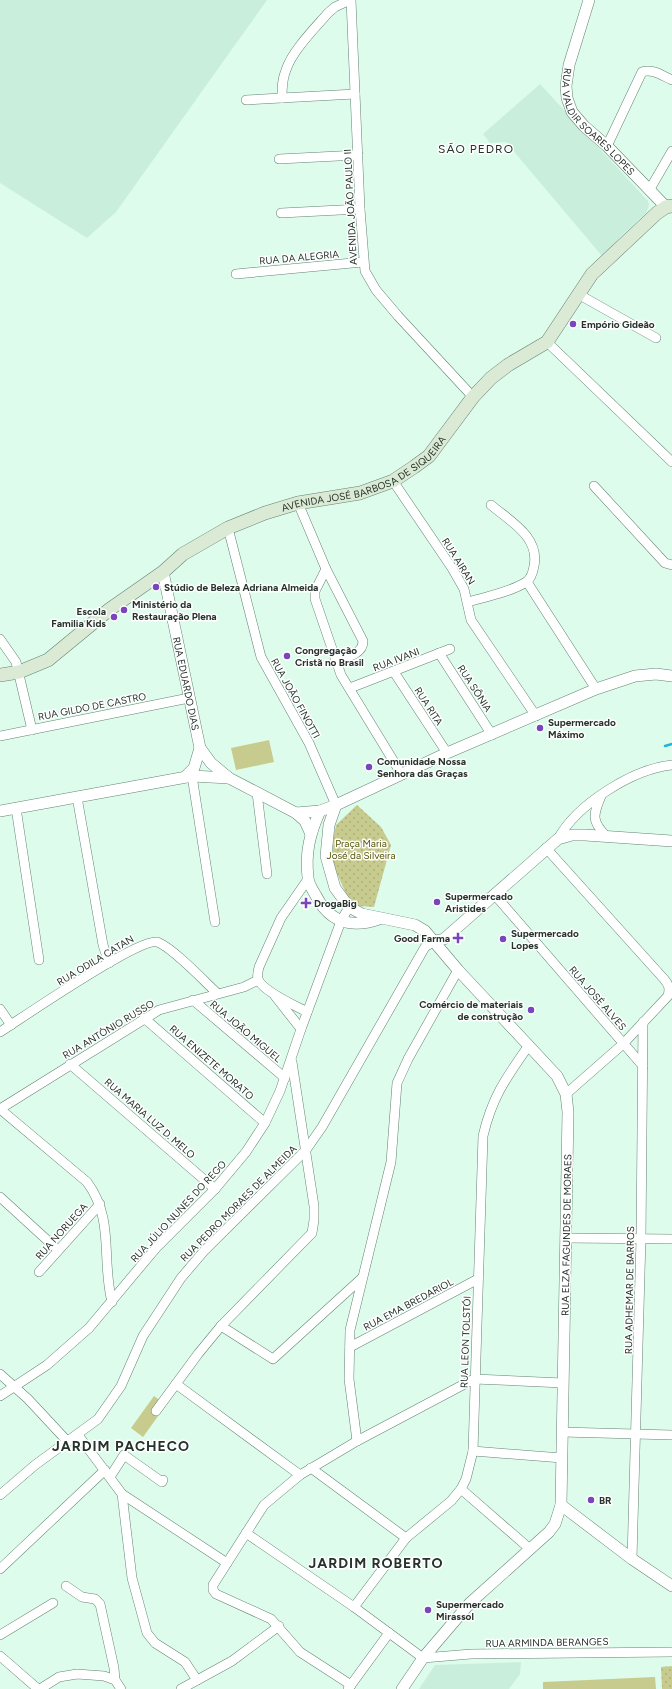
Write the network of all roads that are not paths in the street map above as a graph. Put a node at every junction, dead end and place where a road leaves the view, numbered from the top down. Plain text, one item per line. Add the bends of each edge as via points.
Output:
1 (350, 0) edge
2 (589, 0) edge
3 (672, 80) edge
4 (354, 94) junction
5 (282, 98) junction
6 (246, 100) dead end
7 (607, 146) junction
8 (672, 151) edge
9 (358, 155) junction
10 (279, 158) dead end
11 (650, 189) junction
12 (669, 206) edge
13 (360, 209) junction
14 (282, 213) dead end
15 (363, 262) junction
16 (236, 274) dead end
17 (578, 294) junction
18 (656, 338) dead end
19 (547, 342) junction
20 (473, 397) junction
21 (672, 462) edge
22 (393, 481) junction
23 (594, 486) dead end
24 (298, 503) junction
25 (491, 505) dead end
26 (228, 528) junction
27 (672, 565) edge
28 (326, 569) junction
29 (163, 572) junction
30 (527, 582) junction
31 (468, 602) junction
32 (0, 638) edge
33 (450, 650) dead end
34 (439, 654) junction
35 (335, 660) junction
36 (19, 672) junction
37 (394, 672) junction
38 (0, 675) edge
39 (672, 676) edge
40 (350, 688) junction
41 (596, 689) junction
42 (189, 698) junction
43 (536, 716) junction
44 (32, 730) junction
45 (492, 735) junction
46 (0, 736) edge
47 (200, 748) junction
48 (447, 753) junction
49 (672, 765) edge
50 (402, 775) junction
51 (188, 777) junction
52 (229, 778) junction
53 (258, 793) junction
54 (602, 795) junction
55 (77, 797) junction
56 (336, 805) junction
57 (16, 808) junction
58 (0, 811) edge
59 (320, 811) junction
60 (296, 813) junction
61 (310, 832) junction
62 (607, 837) junction
63 (558, 839) junction
64 (672, 841) edge
65 (546, 848) junction
66 (267, 874) dead end
67 (308, 879) junction
68 (494, 894) junction
69 (349, 907) junction
70 (378, 919) junction
71 (341, 921) junction
72 (215, 922) dead end
73 (436, 941) junction
74 (39, 960) dead end
75 (109, 963) junction
76 (458, 970) junction
77 (258, 980) junction
78 (271, 992) junction
79 (217, 993) junction
80 (193, 1000) junction
81 (0, 1009) edge
82 (307, 1012) junction
83 (144, 1018) junction
84 (643, 1022) junction
85 (11, 1025) junction
86 (300, 1029) junction
87 (0, 1032) edge
88 (623, 1044) junction
89 (528, 1045) junction
90 (292, 1058) junction
91 (70, 1064) junction
92 (643, 1066) junction
93 (285, 1078) junction
94 (566, 1094) junction
95 (0, 1109) edge
96 (265, 1123) junction
97 (306, 1150) junction
98 (215, 1189) junction
99 (0, 1197) edge
100 (100, 1204) junction
101 (565, 1238) junction
102 (641, 1238) junction
103 (672, 1238) edge
104 (58, 1250) junction
105 (39, 1272) dead end
106 (362, 1278) junction
107 (478, 1279) junction
108 (112, 1302) junction
109 (221, 1326) junction
110 (350, 1347) junction
111 (0, 1374) edge
112 (474, 1379) junction
113 (564, 1383) junction
114 (176, 1384) junction
115 (14, 1387) junction
116 (0, 1396) edge
117 (156, 1411) dead end
118 (562, 1432) junction
119 (78, 1435) junction
120 (636, 1435) junction
121 (672, 1435) edge
122 (357, 1441) junction
123 (68, 1442) junction
124 (473, 1451) junction
125 (562, 1458) junction
126 (311, 1468) junction
127 (108, 1474) junction
128 (300, 1475) junction
129 (163, 1480) dead end
130 (461, 1489) junction
131 (122, 1494) junction
132 (0, 1495) edge
133 (561, 1505) junction
134 (244, 1536) junction
135 (406, 1538) junction
136 (530, 1549) junction
137 (632, 1559) junction
138 (227, 1563) junction
139 (0, 1569) edge
140 (66, 1586) dead end
141 (672, 1586) edge
142 (53, 1602) dead end
143 (354, 1607) junction
144 (280, 1626) junction
145 (389, 1633) junction
146 (0, 1635) edge
147 (672, 1652) edge
148 (0, 1656) edge
149 (423, 1658) junction
150 (115, 1680) junction
151 (197, 1680) junction
152 (350, 1687) edge
153 (39, 1689) edge
154 (121, 1689) edge
155 (181, 1689) edge
156 (402, 1689) edge

1 - 4 street, AVENIDA JOÃO PAULO II
1 - 5 street via 328,13 292,59 284,74
2 - 7 street, RUA VALDIR SOARES LOPES via 568,65 567,98 572,112
3 - 7 street via 654,72 646,71 640,75
4 - 5 street
4 - 9 street, AVENIDA JOÃO PAULO II
5 - 6 street
7 - 11 street, RUA VALDIR SOARES LOPES
8 - 11 street
9 - 10 street
9 - 13 street, AVENIDA JOÃO PAULO II
11 - 12 street, RUA VALDIR SOARES LOPES
12 - 17 main road, AVENIDA JOSÉ BARBOSA DE SIQUEIRA via 649,219 592,274
13 - 14 street
13 - 15 street, AVENIDA JOÃO PAULO II
15 - 16 street, RUA DA ALEGRIA
15 - 20 street, AVENIDA JOÃO PAULO II via 368,279 376,290
17 - 18 street
17 - 19 main road, AVENIDA JOSÉ BARBOSA DE SIQUEIRA via 558,329
19 - 20 main road, AVENIDA JOSÉ BARBOSA DE SIQUEIRA via 508,365
19 - 21 street
20 - 22 main road, AVENIDA JOSÉ BARBOSA DE SIQUEIRA via 429,456
22 - 24 main road, AVENIDA JOSÉ BARBOSA DE SIQUEIRA via 361,495
22 - 31 street, RUA AIRAN via 452,568 464,588
23 - 27 street via 660,557
24 - 26 main road, AVENIDA JOSÉ BARBOSA DE SIQUEIRA
24 - 28 street
25 - 30 street via 523,531 530,541 535,561
26 - 29 main road, AVENIDA JOSÉ BARBOSA DE SIQUEIRA via 182,554
26 - 56 street, RUA JOÃO FINOTTI via 261,657 309,743
28 - 35 street via 315,591 315,599
28 - 35 street via 363,641 363,646 358,652
29 - 36 main road, AVENIDA JOSÉ BARBOSA DE SIQUEIRA via 110,609 48,660
29 - 42 street, RUA EDUARDO DIAS
30 - 31 street
30 - 41 street
31 - 43 street, RUA AIRAN via 471,620
32 - 36 street via 14,657
33 - 34 street, RUA IVANI
34 - 37 street, RUA IVANI
34 - 45 street, RUA SÔNIA
35 - 40 street via 340,675
36 - 38 main road, AVENIDA JOSÉ BARBOSA DE SIQUEIRA
36 - 44 street
37 - 40 street, RUA IVANI
37 - 48 street, RUA RITA
39 - 41 street via 635,676
40 - 50 street
41 - 43 street
42 - 44 street, RUA GILDO DE CASTRO
42 - 47 street, RUA EDUARDO DIAS
43 - 45 street
44 - 46 street, RUA GILDO DE CASTRO
45 - 48 street
47 - 51 street via 197,763
47 - 52 street, RUA EDUARDO DIAS via 211,763
48 - 50 street
49 - 54 street via 646,770
50 - 56 street
51 - 52 street
51 - 55 street
51 - 72 street
52 - 53 street
53 - 60 street
53 - 66 street
54 - 62 street via 594,812 594,819 598,828
54 - 63 street via 570,821
55 - 57 street
55 - 75 street via 103,945
56 - 59 street
56 - 69 street, RUA ELZA FAGUNDES DE MORAES via 329,825 326,856 335,888
57 - 58 street
57 - 74 street
59 - 60 street
59 - 61 street, RUA ELZA FAGUNDES DE MORAES
60 - 61 street via 305,821
61 - 67 street, RUA ELZA FAGUNDES DE MORAES
62 - 63 street via 572,835
62 - 64 street
63 - 65 street
65 - 68 street
65 - 84 street via 669,985 668,996
67 - 71 street, RUA ELZA FAGUNDES DE MORAES via 326,912
67 - 77 street via 293,899 272,937 259,967
68 - 73 street via 444,939
68 - 88 street, RUA JOSÉ ALVES
69 - 70 street, RUA ELZA FAGUNDES DE MORAES
69 - 71 street, RUA JÚLIO NUNES DO REGO
70 - 71 street, RUA ELZA FAGUNDES DE MORAES via 364,924
70 - 73 street, RUA ELZA FAGUNDES DE MORAES via 415,925
71 - 82 street, RUA JÚLIO NUNES DO REGO
73 - 76 street, RUA ELZA FAGUNDES DE MORAES
73 - 97 street, RUA PEDRO MORAES DE ALMEIDA via 424,947 342,1096
75 - 79 street, RUA ODILA CATAN via 147,942 157,942
75 - 85 street, RUA ODILA CATAN
76 - 89 street, RUA ELZA FAGUNDES DE MORAES
76 - 106 street via 397,1083 391,1162
77 - 78 street
77 - 79 street, RUA ANTÔNIO RUSSO via 244,987
78 - 82 street
78 - 86 street
79 - 80 street, RUA ANTÔNIO RUSSO
80 - 83 street, RUA ANTÔNIO RUSSO via 159,1010
80 - 93 street, RUA JOÃO MIGUEL
81 - 85 street
82 - 86 street, RUA JÚLIO NUNES DO REGO
83 - 91 street, RUA ANTÔNIO RUSSO
83 - 96 street, RUA ENIZETE MORATO
84 - 88 street
84 - 92 street, RUA ADHEMAR DE BARROS
85 - 87 street, RUA ODILA CATAN
86 - 90 street, RUA JÚLIO NUNES DO REGO
88 - 92 street, RUA JOSÉ ALVES
88 - 94 street
89 - 94 street, RUA ELZA FAGUNDES DE MORAES via 557,1076
89 - 107 street, RUA LEON TOLSTÓI via 496,1095 483,1136
90 - 93 street, RUA JÚLIO NUNES DO REGO
90 - 97 street
91 - 95 street, RUA ANTÔNIO RUSSO
91 - 98 street, RUA MARIA LUZ D. MELO
92 - 102 street, RUA ADHEMAR DE BARROS
93 - 96 street, RUA JÚLIO NUNES DO REGO
94 - 101 street, RUA ELZA FAGUNDES DE MORAES via 568,1112
95 - 100 street via 87,1182
96 - 98 street, RUA JÚLIO NUNES DO REGO via 246,1152
97 - 109 street via 314,1206 312,1233
97 - 119 street, RUA PEDRO MORAES DE ALMEIDA via 204,1251 181,1278 143,1336 121,1386 111,1402 98,1419
98 - 108 street, RUA JÚLIO NUNES DO REGO via 156,1248
99 - 104 street
100 - 104 street, RUA NORUEGA
100 - 108 street via 108,1242 106,1270
101 - 102 street
101 - 113 street, RUA ELZA FAGUNDES DE MORAES
102 - 103 street
102 - 120 street, RUA ADHEMAR DE BARROS
104 - 105 street, RUA NORUEGA
106 - 109 street via 273,1359
106 - 110 street via 351,1324
107 - 110 street, RUA EMA BREDARIOL
107 - 112 street, RUA LEON TOLSTÓI
108 - 115 street, RUA JÚLIO NUNES DO REGO via 62,1353
109 - 114 street
110 - 122 street via 349,1379
111 - 115 street
112 - 113 street
112 - 122 street
112 - 124 street, RUA LEON TOLSTÓI
113 - 118 street, RUA ELZA FAGUNDES DE MORAES
114 - 117 street
114 - 128 street
115 - 116 street, RUA JÚLIO NUNES DO REGO
115 - 123 street
118 - 120 street
118 - 125 street, RUA ELZA FAGUNDES DE MORAES
119 - 123 street, RUA PEDRO MORAES DE ALMEIDA
119 - 127 street
120 - 121 street
120 - 137 street, RUA ADHEMAR DE BARROS
122 - 126 street
123 - 132 street, RUA PEDRO MORAES DE ALMEIDA via 35,1465
124 - 125 street
124 - 130 street, RUA LEON TOLSTÓI
125 - 133 street, RUA ELZA FAGUNDES DE MORAES
126 - 128 street
126 - 135 street
127 - 129 street via 124,1455 162,1482
127 - 131 street
127 - 139 street
128 - 134 street via 264,1505
130 - 135 street, RUA LEON TOLSTÓI via 451,1501
130 - 136 street
131 - 138 street
131 - 151 street via 132,1578 147,1634 155,1643 185,1662
133 - 136 street, RUA ELZA FAGUNDES DE MORAES via 550,1532
133 - 137 street
134 - 138 street
134 - 143 street
135 - 143 street, RUA LEON TOLSTÓI
136 - 149 street, RUA ELZA FAGUNDES DE MORAES via 479,1594
137 - 141 street
138 - 144 street via 213,1585 214,1592 271,1619
140 - 150 street via 82,1597 95,1599 100,1604
142 - 146 street
143 - 145 street
144 - 151 street via 232,1661
144 - 152 street via 300,1652
145 - 149 street
145 - 152 street
147 - 149 street, RUA ARMINDA BERANGES via 471,1654
148 - 153 street
149 - 156 street, RUA ELZA FAGUNDES DE MORAES
150 - 153 street via 104,1676 69,1674
150 - 154 street
151 - 155 street

